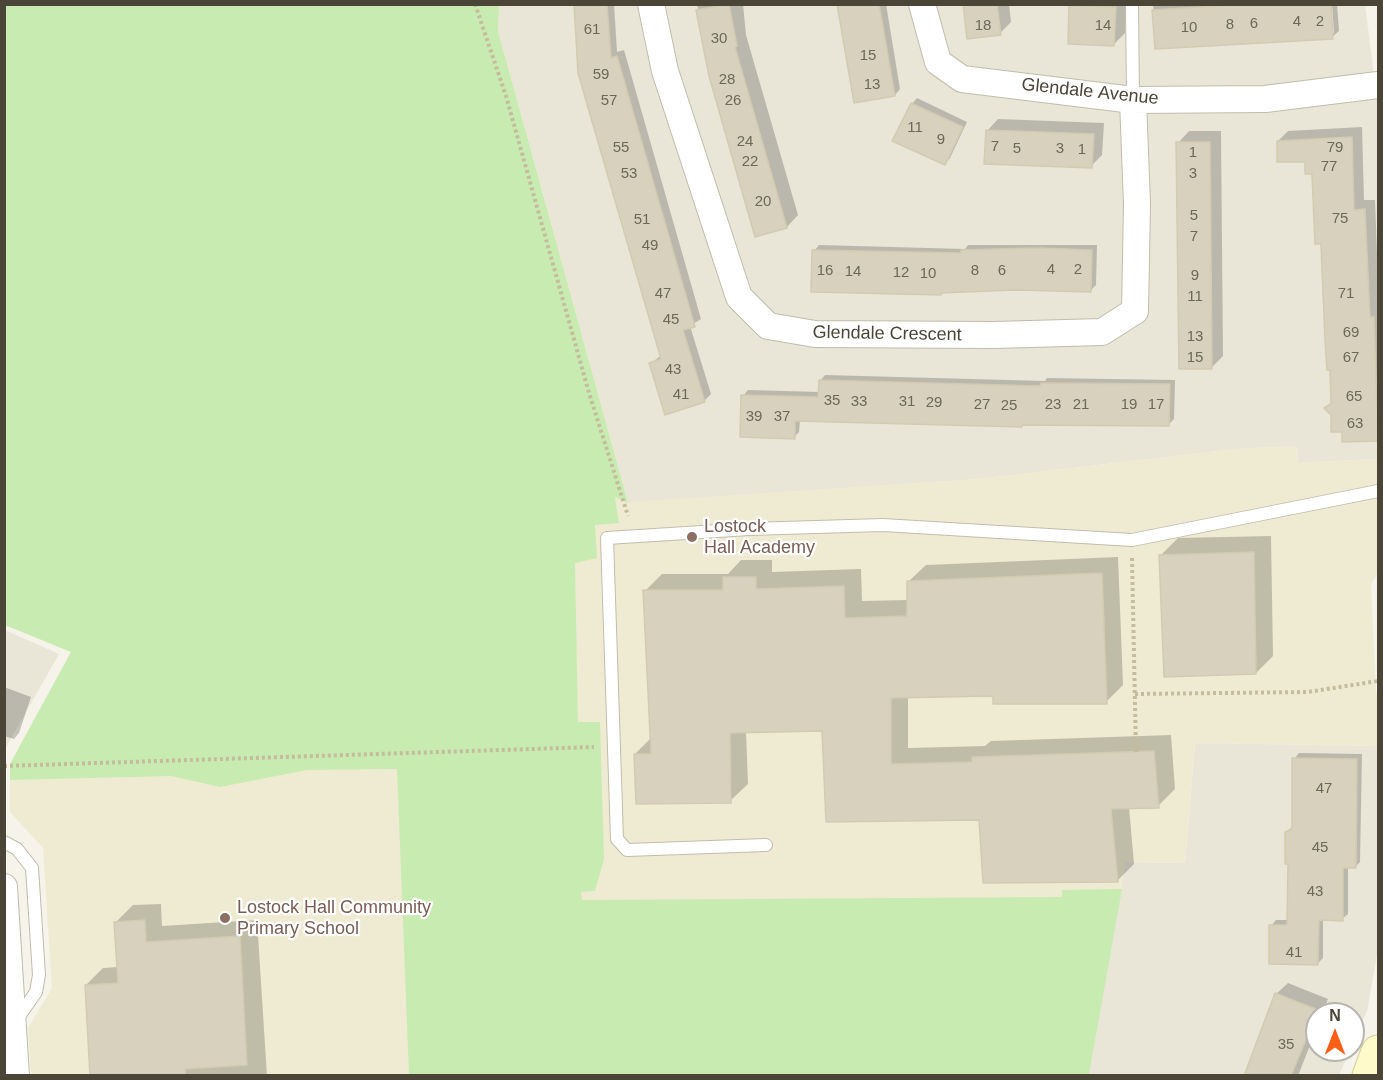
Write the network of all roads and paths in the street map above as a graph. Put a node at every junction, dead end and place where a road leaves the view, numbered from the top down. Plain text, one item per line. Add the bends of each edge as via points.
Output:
1 (475, 4) edge
2 (651, 4) edge
3 (922, 4) edge
4 (1132, 4) edge
5 (1378, 85) edge
6 (1133, 100) junction
7 (1378, 491) edge
8 (635, 537) junction
9 (1132, 540) junction
10 (1378, 681) edge
11 (1135, 694) junction
12 (613, 746) junction
13 (1136, 752) dead end
14 (4, 766) edge
15 (4, 842) edge
16 (766, 845) dead end
17 (4, 887) edge
18 (13, 1025) junction
19 (1378, 1052) edge
20 (16, 1076) edge
21 (1369, 1076) edge

1 - 8 path via 506,96 589,393
2 - 6 street, Glendale Crescent via 665,71 739,297 768,326 815,334 1102,332 1136,311
3 - 6 street, Glendale Avenue via 938,62 962,79
4 - 6 lane
5 - 6 street, Glendale Avenue via 1265,99
7 - 9 lane
8 - 9 lane via 883,525
8 - 12 lane via 607,538
9 - 11 path
10 - 11 path via 1308,692
11 - 13 path
12 - 14 path
12 - 16 lane via 614,826 617,839 627,850
15 - 18 lane via 17,849 32,868 39,975 36,992
17 - 18 street
18 - 20 street
19 - 21 street

